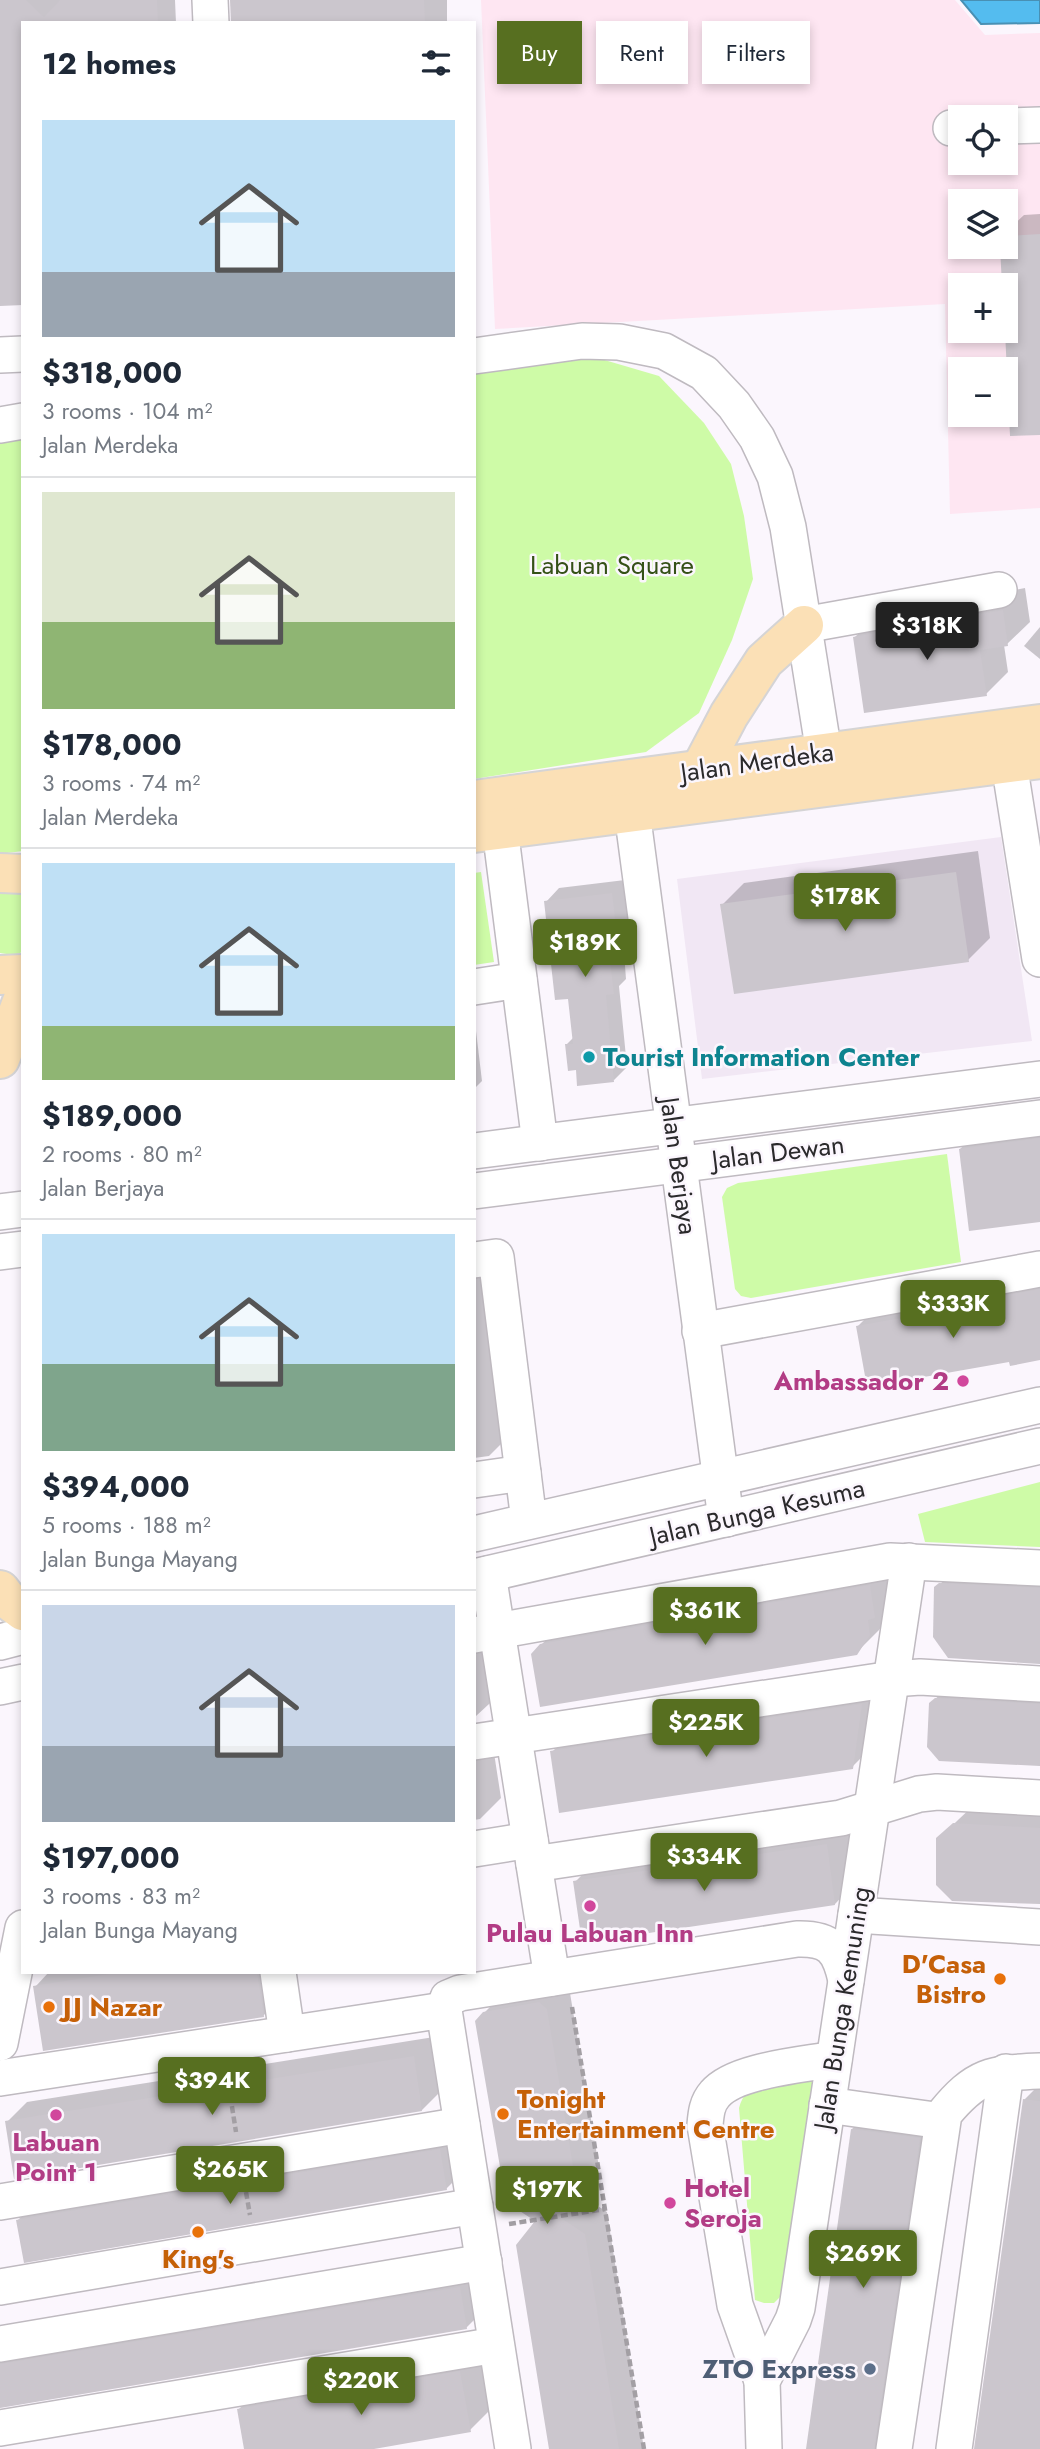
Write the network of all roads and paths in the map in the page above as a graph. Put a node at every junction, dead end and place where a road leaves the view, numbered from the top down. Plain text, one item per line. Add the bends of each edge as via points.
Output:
1 (210, 0) edge
2 (211, 21) edge
3 (1040, 124) edge
4 (1018, 125) edge
5 (21, 354) edge
6 (0, 355) edge
7 (476, 356) edge
8 (21, 421) edge
9 (0, 425) edge
10 (999, 590) dead end
11 (804, 625) junction
12 (1040, 724) edge
13 (824, 753) junction
14 (1025, 761) edge
15 (700, 770) junction
16 (476, 800) edge
17 (632, 812) junction
18 (487, 831) edge
19 (1037, 915) edge
20 (1040, 959) edge
21 (21, 974) edge
22 (0, 975) edge
23 (519, 981) junction
24 (476, 987) edge
25 (21, 1004) edge
26 (0, 1059) edge
27 (1040, 1079) edge
28 (1040, 1118) edge
29 (674, 1126) junction
30 (540, 1143) junction
31 (476, 1152) edge
32 (679, 1165) junction
33 (476, 1191) edge
34 (21, 1209) edge
35 (0, 1212) edge
36 (21, 1249) edge
37 (0, 1252) edge
38 (476, 1260) edge
39 (1040, 1269) edge
40 (701, 1331) junction
41 (1040, 1405) edge
42 (1040, 1446) edge
43 (523, 1473) junction
44 (720, 1478) junction
45 (476, 1480) edge
46 (726, 1519) junction
47 (529, 1521) junction
48 (476, 1534) edge
49 (909, 1561) junction
50 (1040, 1568) edge
51 (481, 1576) edge
52 (0, 1590) edge
53 (21, 1610) edge
54 (486, 1633) edge
55 (21, 1637) edge
56 (0, 1642) edge
57 (892, 1679) junction
58 (21, 1682) edge
59 (1040, 1684) edge
60 (0, 1687) edge
61 (513, 1736) junction
62 (476, 1742) edge
63 (1040, 1798) edge
64 (872, 1808) junction
65 (476, 1849) edge
66 (532, 1852) junction
67 (856, 1916) junction
68 (1040, 1927) edge
69 (21, 1941) edge
70 (278, 1974) edge
71 (560, 1977) junction
72 (846, 1980) junction
73 (444, 2010) junction
74 (288, 2034) junction
75 (0, 2043) edge
76 (834, 2059) junction
77 (1023, 2071) edge
78 (0, 2078) edge
79 (827, 2105) junction
80 (942, 2121) junction
81 (462, 2124) junction
82 (0, 2202) edge
83 (605, 2209) junction
84 (479, 2232) junction
85 (0, 2287) edge
86 (0, 2344) edge
87 (496, 2345) junction
88 (762, 2381) junction
89 (0, 2428) edge
90 (513, 2449) edge
91 (644, 2449) edge
92 (764, 2449) edge
93 (894, 2449) edge
94 (954, 2449) edge

1 - 2 street
3 - 4 street
5 - 6 street
7 - 11 street via 582,341 619,342 664,351 704,373 757,438 775,476
8 - 9 street
10 - 11 street
11 - 13 street
11 - 15 main road via 765,661
12 - 13 main road, Jalan Merdeka
13 - 15 main road, Jalan Merdeka
14 - 17 main road, Jalan Merdeka
14 - 19 street
15 - 16 main road, Jalan Merdeka
17 - 18 main road, Jalan Merdeka
17 - 29 street, Jalan Berjaya
18 - 23 street
19 - 20 street
21 - 22 main road
23 - 24 street
23 - 30 street
25 - 26 main road
27 - 29 street, Jalan Dewan
28 - 32 street, Jalan Dewan
29 - 30 street, Jalan Dewan
29 - 32 street, Jalan Berjaya
30 - 31 street, Jalan Dewan
32 - 33 street, Jalan Dewan
32 - 40 street, Jalan Berjaya
34 - 35 street
36 - 37 street
38 - 43 street via 496,1257
39 - 40 street
40 - 44 street, Jalan Berjaya
41 - 44 street, Jalan Bunga Kesuma
42 - 46 street, Jalan Bunga Kesuma
43 - 45 street
43 - 47 street
44 - 46 street, Jalan Berjaya
44 - 47 street, Jalan Bunga Kesuma
46 - 51 street, Jalan Bunga Kesuma
47 - 48 street, Jalan Bunga Kesuma
49 - 50 street
49 - 54 street
49 - 57 street, Jalan Bunga Kemuning
51 - 54 street
52 - 53 main road
54 - 61 street
55 - 56 street
57 - 59 street
57 - 61 street
57 - 64 street, Jalan Bunga Kemuning
58 - 60 street
61 - 62 street
61 - 66 street
63 - 64 street via 937,1792
64 - 66 street via 841,1818
64 - 67 street, Jalan Bunga Kemuning
65 - 66 street
66 - 71 street
67 - 68 street
67 - 72 street, Jalan Bunga Kemuning
69 - 75 street
70 - 74 street
71 - 72 street via 812,1939 836,1951
71 - 73 street via 453,1994
71 - 83 path
72 - 76 street, Jalan Bunga Kemuning
73 - 74 street
73 - 81 street
74 - 78 street
76 - 79 street, Jalan Bunga Kemuning
76 - 88 street via 743,2076 714,2094 706,2108 735,2305
77 - 80 street via 990,2075 976,2082
77 - 94 street
79 - 80 street
79 - 88 street, Jalan Bunga Kemuning via 797,2308
80 - 93 street
81 - 82 street
81 - 84 street
83 - 84 path
83 - 91 path
84 - 85 street
84 - 86 street
84 - 87 street
87 - 89 street
87 - 90 street
88 - 92 street, Jalan Bunga Kemuning

